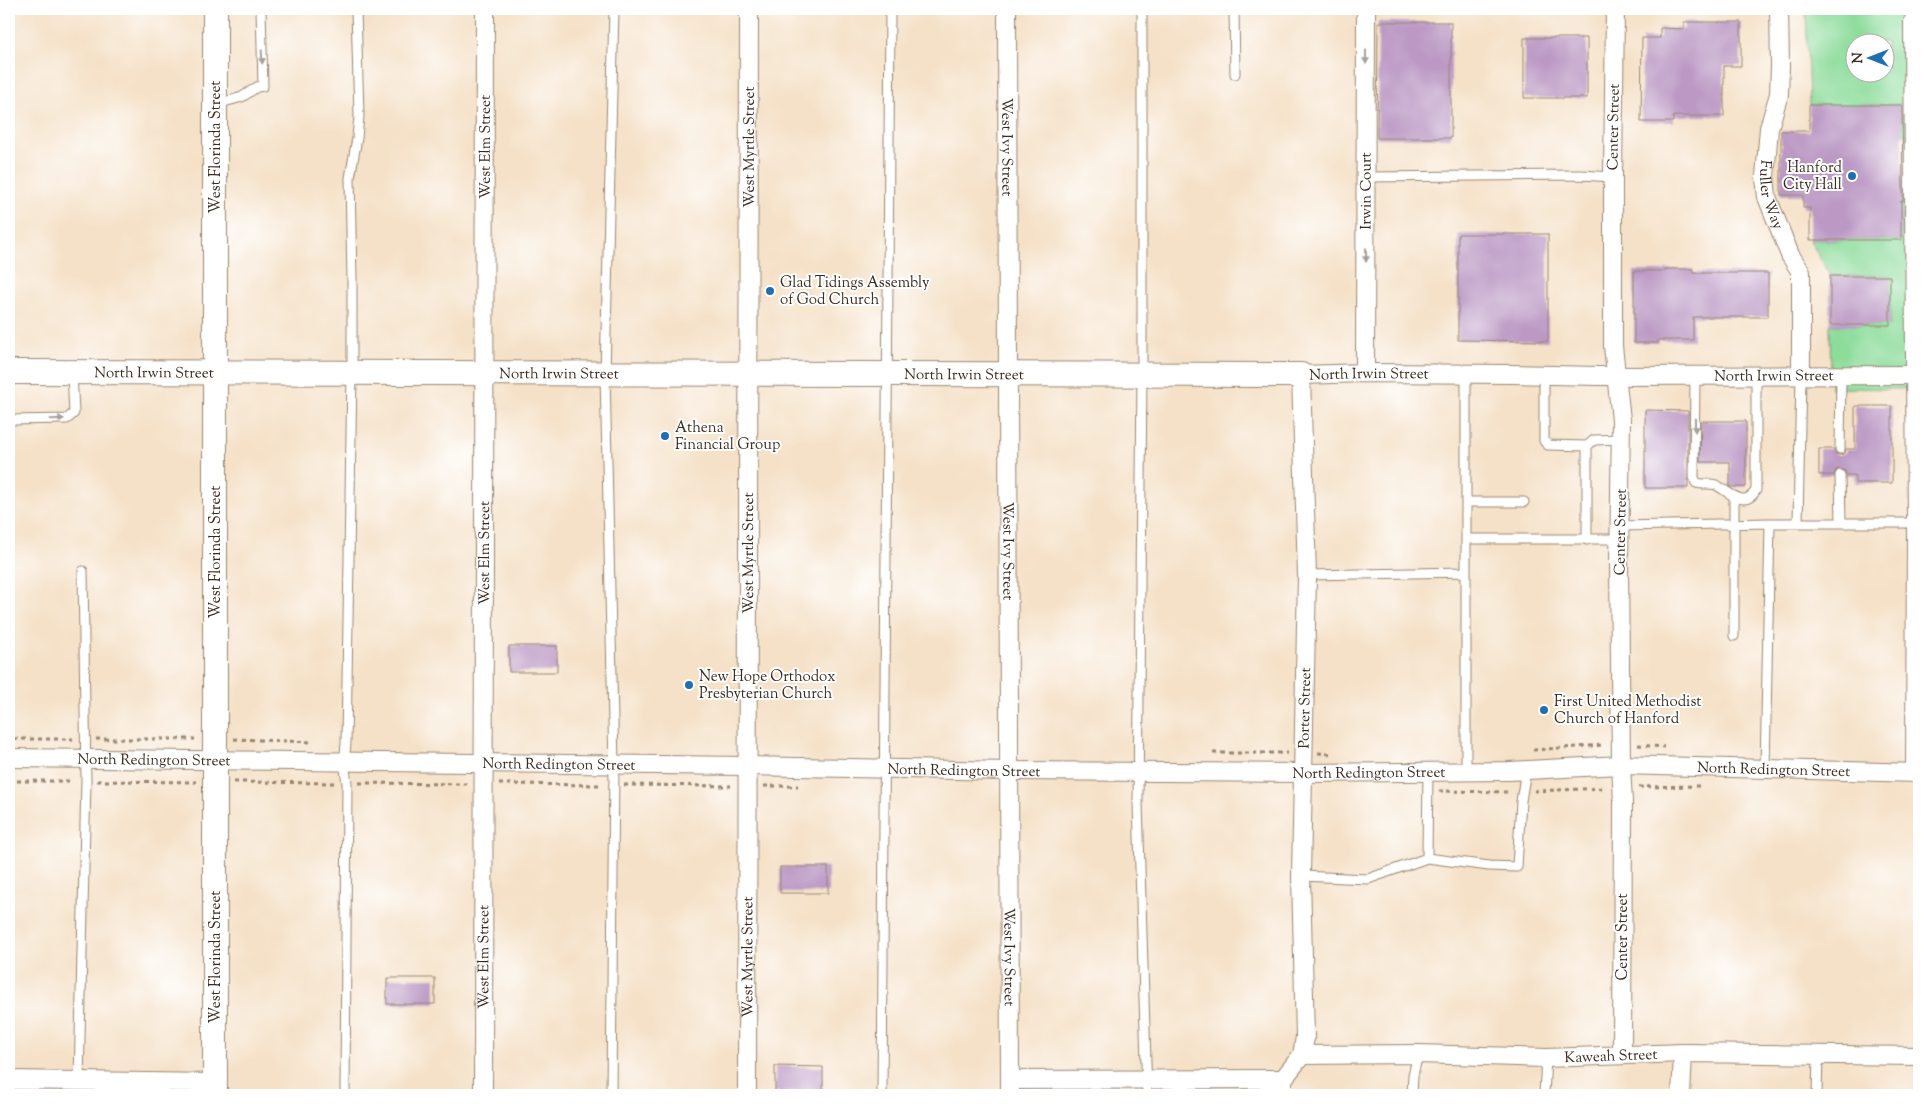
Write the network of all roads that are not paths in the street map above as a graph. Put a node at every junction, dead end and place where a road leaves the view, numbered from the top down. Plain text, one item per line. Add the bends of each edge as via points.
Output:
1 (215, 9) edge
2 (261, 9) edge
3 (356, 9) edge
4 (484, 9) edge
5 (614, 9) edge
6 (749, 9) edge
7 (890, 9) edge
8 (1007, 9) edge
9 (1142, 9) edge
10 (1234, 9) edge
11 (1366, 9) edge
12 (1615, 9) edge
13 (1779, 9) edge
14 (1913, 21) dead end
15 (1234, 74) dead end
16 (215, 104) junction
17 (1916, 156) edge
18 (1366, 177) junction
19 (1612, 177) junction
20 (1916, 204) edge
21 (9, 372) edge
22 (72, 373) junction
23 (215, 373) junction
24 (352, 373) junction
25 (484, 373) junction
26 (1365, 373) junction
27 (605, 374) junction
28 (748, 374) junction
29 (887, 374) junction
30 (1008, 374) junction
31 (1142, 374) junction
32 (1466, 374) junction
33 (1302, 375) junction
34 (1544, 375) junction
35 (1917, 375) edge
36 (1618, 376) junction
37 (1695, 376) junction
38 (1756, 376) junction
39 (1800, 376) junction
40 (1841, 376) junction
41 (9, 420) edge
42 (1621, 439) junction
43 (1587, 446) junction
44 (1840, 449) dead end
45 (1840, 474) dead end
46 (1734, 498) junction
47 (1466, 502) junction
48 (1524, 502) dead end
49 (1734, 523) junction
50 (1770, 523) junction
51 (1798, 523) junction
52 (1841, 523) junction
53 (1916, 523) junction
54 (1620, 533) junction
55 (1466, 539) junction
56 (1587, 540) junction
57 (83, 571) dead end
58 (1466, 572) junction
59 (1307, 575) junction
60 (1734, 636) dead end
61 (215, 749) junction
62 (9, 758) edge
63 (86, 758) junction
64 (344, 762) junction
65 (483, 763) junction
66 (614, 765) junction
67 (1621, 765) junction
68 (748, 766) junction
69 (884, 768) junction
70 (1765, 769) junction
71 (1466, 770) junction
72 (1526, 770) junction
73 (1009, 771) junction
74 (1428, 771) junction
75 (1138, 772) junction
76 (1304, 773) junction
77 (1917, 773) edge
78 (1427, 858) junction
79 (1302, 876) junction
80 (1683, 1053) junction
81 (1418, 1054) junction
82 (1302, 1055) junction
83 (1622, 1055) junction
84 (1818, 1056) junction
85 (1919, 1056) edge
86 (1546, 1058) junction
87 (9, 1080) edge
88 (79, 1081) junction
89 (1010, 1087) edge
90 (1147, 1087) edge
91 (1283, 1087) edge
92 (215, 1089) edge
93 (344, 1095) edge
94 (483, 1095) edge
95 (611, 1095) edge
96 (747, 1095) edge
97 (882, 1095) edge
98 (1412, 1095) edge
99 (1544, 1095) edge
100 (1681, 1095) edge
101 (1817, 1095) edge

1 - 16 street, West Florinda Street
2 -> 16 lane via 263,86
3 - 24 lane via 359,116 350,178
4 - 25 street, West Elm Street
5 - 27 lane
6 - 28 street, West Myrtle Street
7 - 29 lane
8 - 30 street, West Ivy Street
9 - 31 lane
10 - 15 lane
11 -> 18 street, Irwin Court
12 - 19 street, Center Street
13 - 39 street, Fuller Way via 1779,94 1769,128 1765,177 1767,197 1790,255 1801,272
14 - 17 street
16 - 23 street, West Florinda Street
17 - 20 street
18 - 19 lane
18 -> 26 street, Irwin Court
19 - 36 street, Center Street via 1613,346
20 - 35 street
21 - 22 street, North Irwin Street
22 - 23 street, North Irwin Street
41 -> 22 lane via 71,417 74,413
23 - 24 street, North Irwin Street
23 - 61 street, West Florinda Street
24 - 25 street, North Irwin Street
24 - 64 lane
25 - 27 street, North Irwin Street
25 - 65 street, West Elm Street
26 - 32 street, North Irwin Street
26 - 33 street, North Irwin Street
27 - 28 street, North Irwin Street
27 - 66 lane
28 - 29 street, North Irwin Street
28 - 68 street, West Myrtle Street
29 - 30 street, North Irwin Street
29 - 69 lane
30 - 31 street, North Irwin Street
30 - 73 street, West Ivy Street
31 - 33 street, North Irwin Street
31 - 75 lane
32 - 34 street, North Irwin Street
32 - 47 lane
33 - 59 street, Porter Street
34 - 36 street, North Irwin Street
34 - 43 lane via 1544,441 1548,445
35 - 40 street, North Irwin Street
35 - 53 street
36 - 37 street, North Irwin Street
36 - 42 street, Center Street
37 - 38 street, North Irwin Street
37 -> 46 lane via 1694,477 1696,483 1715,484
38 - 39 street, North Irwin Street
38 - 46 lane via 1756,490 1748,498
39 - 40 street, North Irwin Street
39 - 51 lane
40 - 44 lane
42 - 43 lane via 1594,440
42 - 54 street, Center Street
43 - 56 lane
45 - 52 lane
46 - 49 lane
47 - 48 lane
47 - 55 lane
49 - 50 lane
49 - 54 lane
49 - 60 lane
50 - 51 lane
50 - 70 lane
51 - 52 lane
52 - 53 lane
53 - 77 street
54 - 56 lane
54 - 67 street, Center Street
55 - 56 lane
55 - 58 lane
57 - 63 lane
58 - 59 lane
58 - 71 lane
59 - 76 street, Porter Street
61 - 63 street, North Redington Street
61 - 64 street, North Redington Street
61 - 92 street, West Florinda Street
62 - 63 street, North Redington Street
63 - 88 lane
64 - 65 street, North Redington Street
64 - 93 lane via 347,783
65 - 66 street, North Redington Street
65 - 94 street, West Elm Street
66 - 68 street, North Redington Street
66 - 95 lane
67 - 70 street, North Redington Street
67 - 72 street, North Redington Street
67 - 83 street, Center Street
68 - 69 street, North Redington Street
68 - 96 street, West Myrtle Street
69 - 73 street, North Redington Street
69 - 97 lane
70 - 77 street, North Redington Street
71 - 72 street, North Redington Street
71 - 74 street, North Redington Street
72 - 78 lane via 1517,866
73 - 75 street, North Redington Street
73 - 89 street, West Ivy Street
74 - 76 street, North Redington Street
74 - 78 lane
75 - 76 street, North Redington Street
75 - 90 lane
76 - 79 street, Porter Street
78 - 79 lane via 1368,879
79 - 82 street, Porter Street via 1305,1037
80 - 83 street, Kaweah Street
80 - 84 street, Kaweah Street
80 - 100 street
81 - 82 street, Kaweah Street
81 - 86 street, Kaweah Street
81 - 98 lane via 1412,1075
82 - 91 street
83 - 86 street, Kaweah Street
84 - 85 street, Kaweah Street
84 - 101 lane
86 - 99 lane
87 - 88 street
88 - 92 street
89 - 90 street
90 - 91 street

